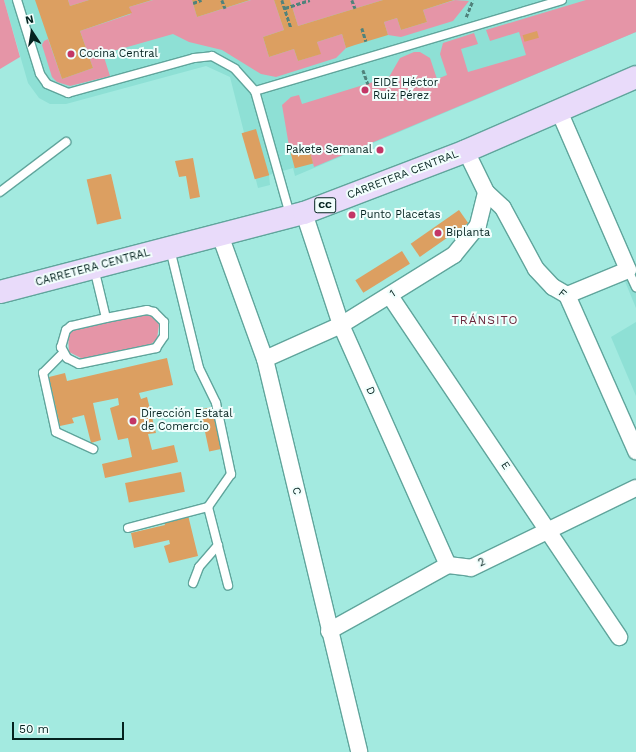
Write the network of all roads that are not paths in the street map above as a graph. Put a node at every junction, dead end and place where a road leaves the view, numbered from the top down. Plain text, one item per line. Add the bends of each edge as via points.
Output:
1 (17, 0) edge
2 (562, 0) edge
3 (636, 77) edge
4 (255, 91) junction
5 (559, 111) junction
6 (66, 142) dead end
7 (466, 151) junction
8 (0, 192) edge
9 (486, 192) junction
10 (297, 214) junction
11 (220, 235) junction
12 (170, 248) junction
13 (94, 267) junction
14 (628, 270) junction
15 (636, 287) edge
16 (0, 292) edge
17 (567, 295) junction
18 (390, 296) junction
19 (106, 318) junction
20 (341, 325) junction
21 (63, 353) junction
22 (265, 359) junction
23 (93, 449) dead end
24 (636, 451) edge
25 (636, 488) edge
26 (208, 508) junction
27 (128, 528) dead end
28 (548, 531) junction
29 (218, 545) junction
30 (448, 565) junction
31 (193, 583) dead end
32 (228, 585) dead end
33 (329, 631) junction
34 (619, 637) dead end
35 (359, 752) edge

1 - 4 lane via 40,74 47,84 57,90 68,93 194,58 212,56 235,69
2 - 4 lane
3 - 5 main road, CARRETERA CENTRAL / CC
4 - 10 lane
5 - 7 main road, CARRETERA CENTRAL / CC
5 - 14 street
6 - 8 lane
7 - 9 street, F
7 - 10 main road, CARRETERA CENTRAL / CC
9 - 17 street, F via 503,208 536,268 553,287
9 - 18 street, 1 via 478,225 454,255
10 - 11 main road, CARRETERA CENTRAL / CC
10 - 20 street, D
11 - 12 main road, CARRETERA CENTRAL / CC
11 - 22 street, C
12 - 13 main road, CARRETERA CENTRAL / CC
12 - 26 lane via 198,368 216,403 231,474
13 - 16 main road, CARRETERA CENTRAL / CC
13 - 19 lane
14 - 15 lane
14 - 17 street
17 - 24 street, F
18 - 20 street, 1
18 - 28 street, E
19 - 21 lane via 71,326 61,341
19 - 21 lane via 147,310 154,312 164,322 164,336 156,348 79,364 72,362
20 - 22 street, 1
20 - 30 street, D
21 - 23 lane via 43,373 56,432
22 - 33 street, C
25 - 28 street, 2
26 - 27 lane
26 - 29 lane
28 - 30 street, 2 via 471,568
28 - 34 street, E
29 - 31 lane via 199,566
29 - 32 lane
30 - 33 street
33 - 35 street, C

